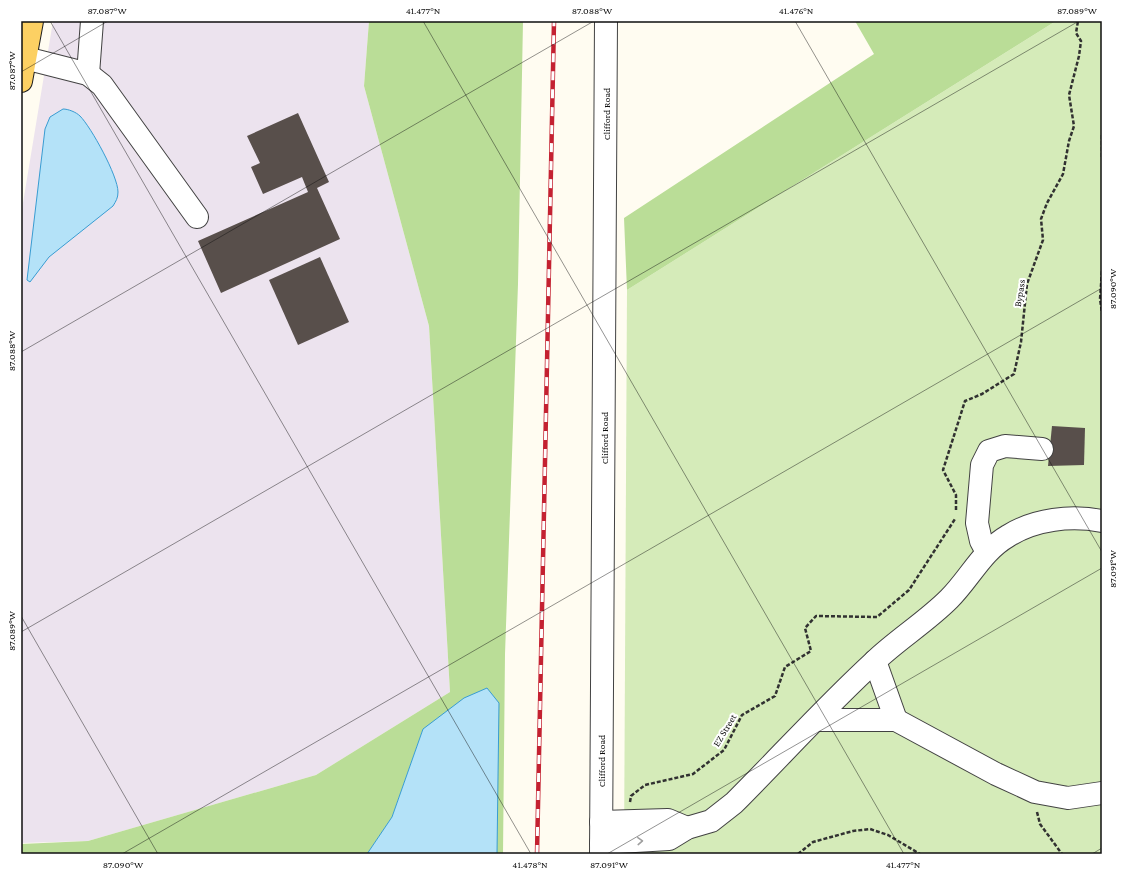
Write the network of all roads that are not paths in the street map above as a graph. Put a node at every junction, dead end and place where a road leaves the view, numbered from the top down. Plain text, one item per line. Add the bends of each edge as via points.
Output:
1 (32, 21) edge
2 (92, 21) edge
3 (606, 21) edge
4 (25, 58) junction
5 (88, 74) junction
6 (21, 81) edge
7 (197, 217) dead end
8 (1042, 449) dead end
9 (1102, 521) edge
10 (987, 552) junction
11 (875, 661) junction
12 (816, 720) junction
13 (896, 720) junction
14 (1102, 793) edge
15 (687, 828) junction
16 (601, 840) edge

1 - 4 main road
2 - 5 street
3 - 16 street, Clifford Road
4 - 5 street
4 - 6 main road
5 - 7 street via 102,85
8 - 10 street via 1005,446 989,451 982,465 977,523 981,541
9 - 10 street via 1078,518 1042,522 1008,536
10 - 11 street via 950,599
11 - 12 street
11 - 13 street
12 - 13 street
12 - 15 street via 722,813 711,821
13 - 14 street via 1035,792 1068,798
16 -> 15 street via 668,839
15 - 16 street via 668,820 630,821

